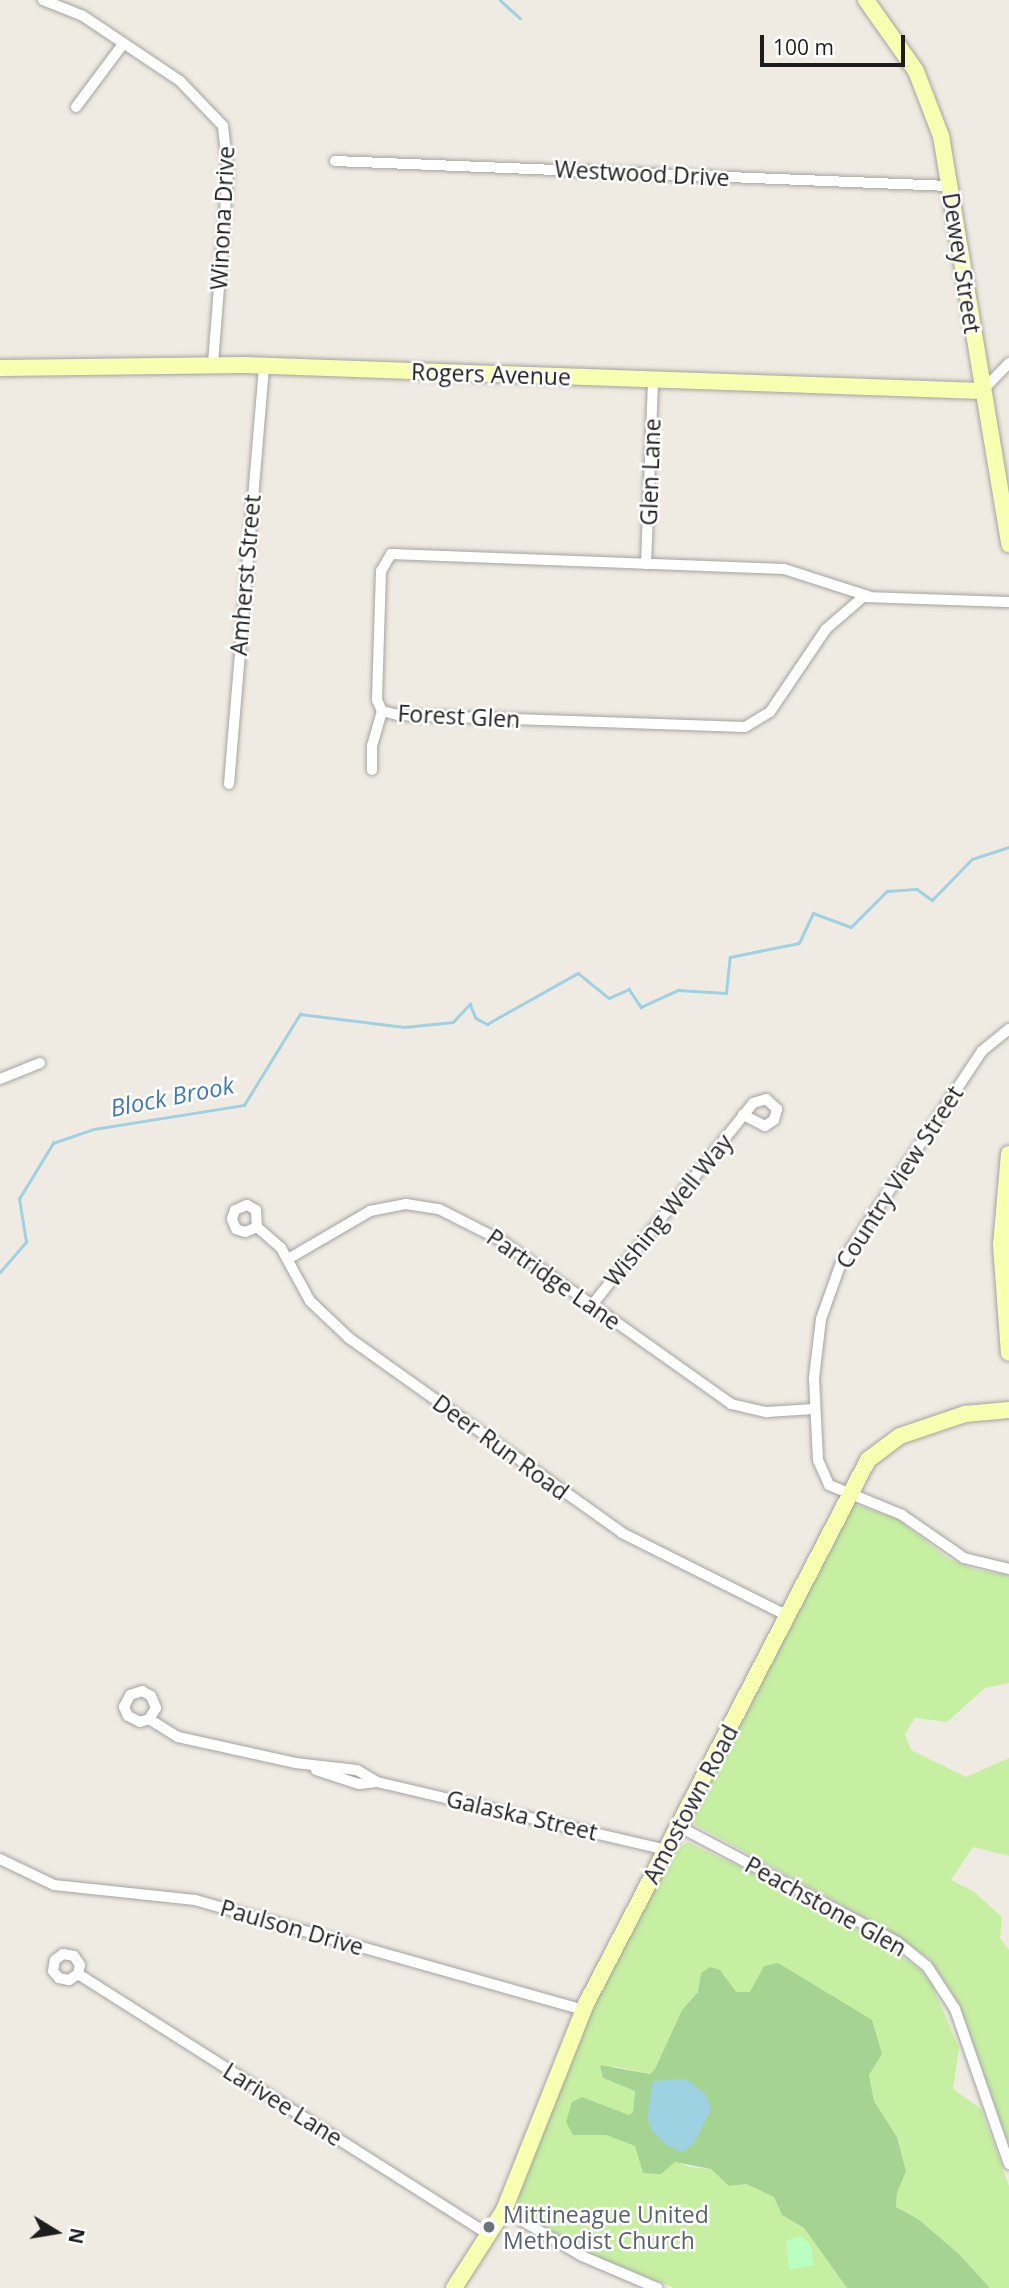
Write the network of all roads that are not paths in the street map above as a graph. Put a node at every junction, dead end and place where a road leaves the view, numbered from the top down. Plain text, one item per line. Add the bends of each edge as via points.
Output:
1 (43, 0) edge
2 (866, 0) edge
3 (123, 44) junction
4 (76, 107) dead end
5 (335, 161) dead end
6 (950, 186) junction
7 (1009, 363) edge
8 (213, 365) junction
9 (264, 366) junction
10 (0, 368) edge
11 (653, 380) junction
12 (982, 391) junction
13 (1009, 544) edge
14 (646, 564) junction
15 (867, 596) junction
16 (1009, 602) edge
17 (382, 711) junction
18 (372, 770) dead end
19 (229, 785) dead end
20 (1009, 1029) edge
21 (40, 1063) dead end
22 (0, 1079) edge
23 (743, 1115) dead end
24 (1009, 1154) edge
25 (1006, 1213) edge
26 (257, 1227) dead end
27 (288, 1259) junction
28 (592, 1305) junction
29 (1009, 1353) edge
30 (814, 1409) junction
31 (1009, 1410) edge
32 (848, 1494) junction
33 (1009, 1569) edge
34 (788, 1616) junction
35 (149, 1719) dead end
36 (680, 1827) junction
37 (666, 1850) junction
38 (0, 1858) edge
39 (78, 1974) dead end
40 (583, 2010) junction
41 (1009, 2164) edge
42 (504, 2210) junction
43 (487, 2234) junction
44 (454, 2288) edge
45 (657, 2288) edge

1 - 3 street, Winona Drive via 77,13
2 - 6 main road, Dewey Street via 899,43 925,90 941,136
3 - 4 street
3 - 8 street, Winona Drive via 190,90 226,132 228,173
5 - 6 street, Westwood Drive
6 - 12 main road, Dewey Street
7 - 12 street
8 - 9 main road, Rogers Avenue
8 - 10 main road, Rogers Avenue
9 - 11 main road, Rogers Avenue
9 - 19 street, Amherst Street
11 - 12 main road, Rogers Avenue
11 - 14 street, Glen Lane
12 - 13 main road, Dewey Street
14 - 15 street, Forest Glen via 784,569
14 - 17 street, Forest Glen via 388,555 382,565 379,594 376,692
15 - 16 street, Forest Glen
15 - 17 street, Forest Glen via 832,621 779,702 745,727
17 - 18 street via 372,746
20 - 30 street, Country View Street via 982,1051 841,1263 819,1330
21 - 22 street
23 - 28 street, Wishing Well Way
24 - 25 main road
25 - 29 main road via 1002,1277
26 - 27 street, Deer Run Road
27 - 28 street, Partridge Lane via 370,1211 394,1205 428,1206 485,1230
27 - 34 street, Deer Run Road via 310,1301 338,1330 556,1486 646,1546
28 - 30 street, Partridge Lane via 731,1404 767,1412
30 - 32 street, Country View Street via 822,1475 832,1488
31 - 32 main road, Amostown Road via 965,1414 900,1436 868,1460
32 - 33 street, Country View Street via 902,1515 964,1558
32 - 34 main road, Amostown Road
34 - 36 main road, Amostown Road
35 - 37 street, Galaska Street via 170,1735 295,1763 354,1783 377,1782
36 - 37 main road, Amostown Road
36 - 41 street, Peachstone Glen via 897,1942 927,1966 955,2009
37 - 40 main road, Amostown Road
38 - 40 street, Paulson Drive via 54,1885 146,1892 212,1904
39 - 43 street, Larivee Lane
40 - 42 main road, Amostown Road
42 - 43 main road, Amostown Road
42 - 45 street via 582,2256
43 - 44 main road, Amostown Road

